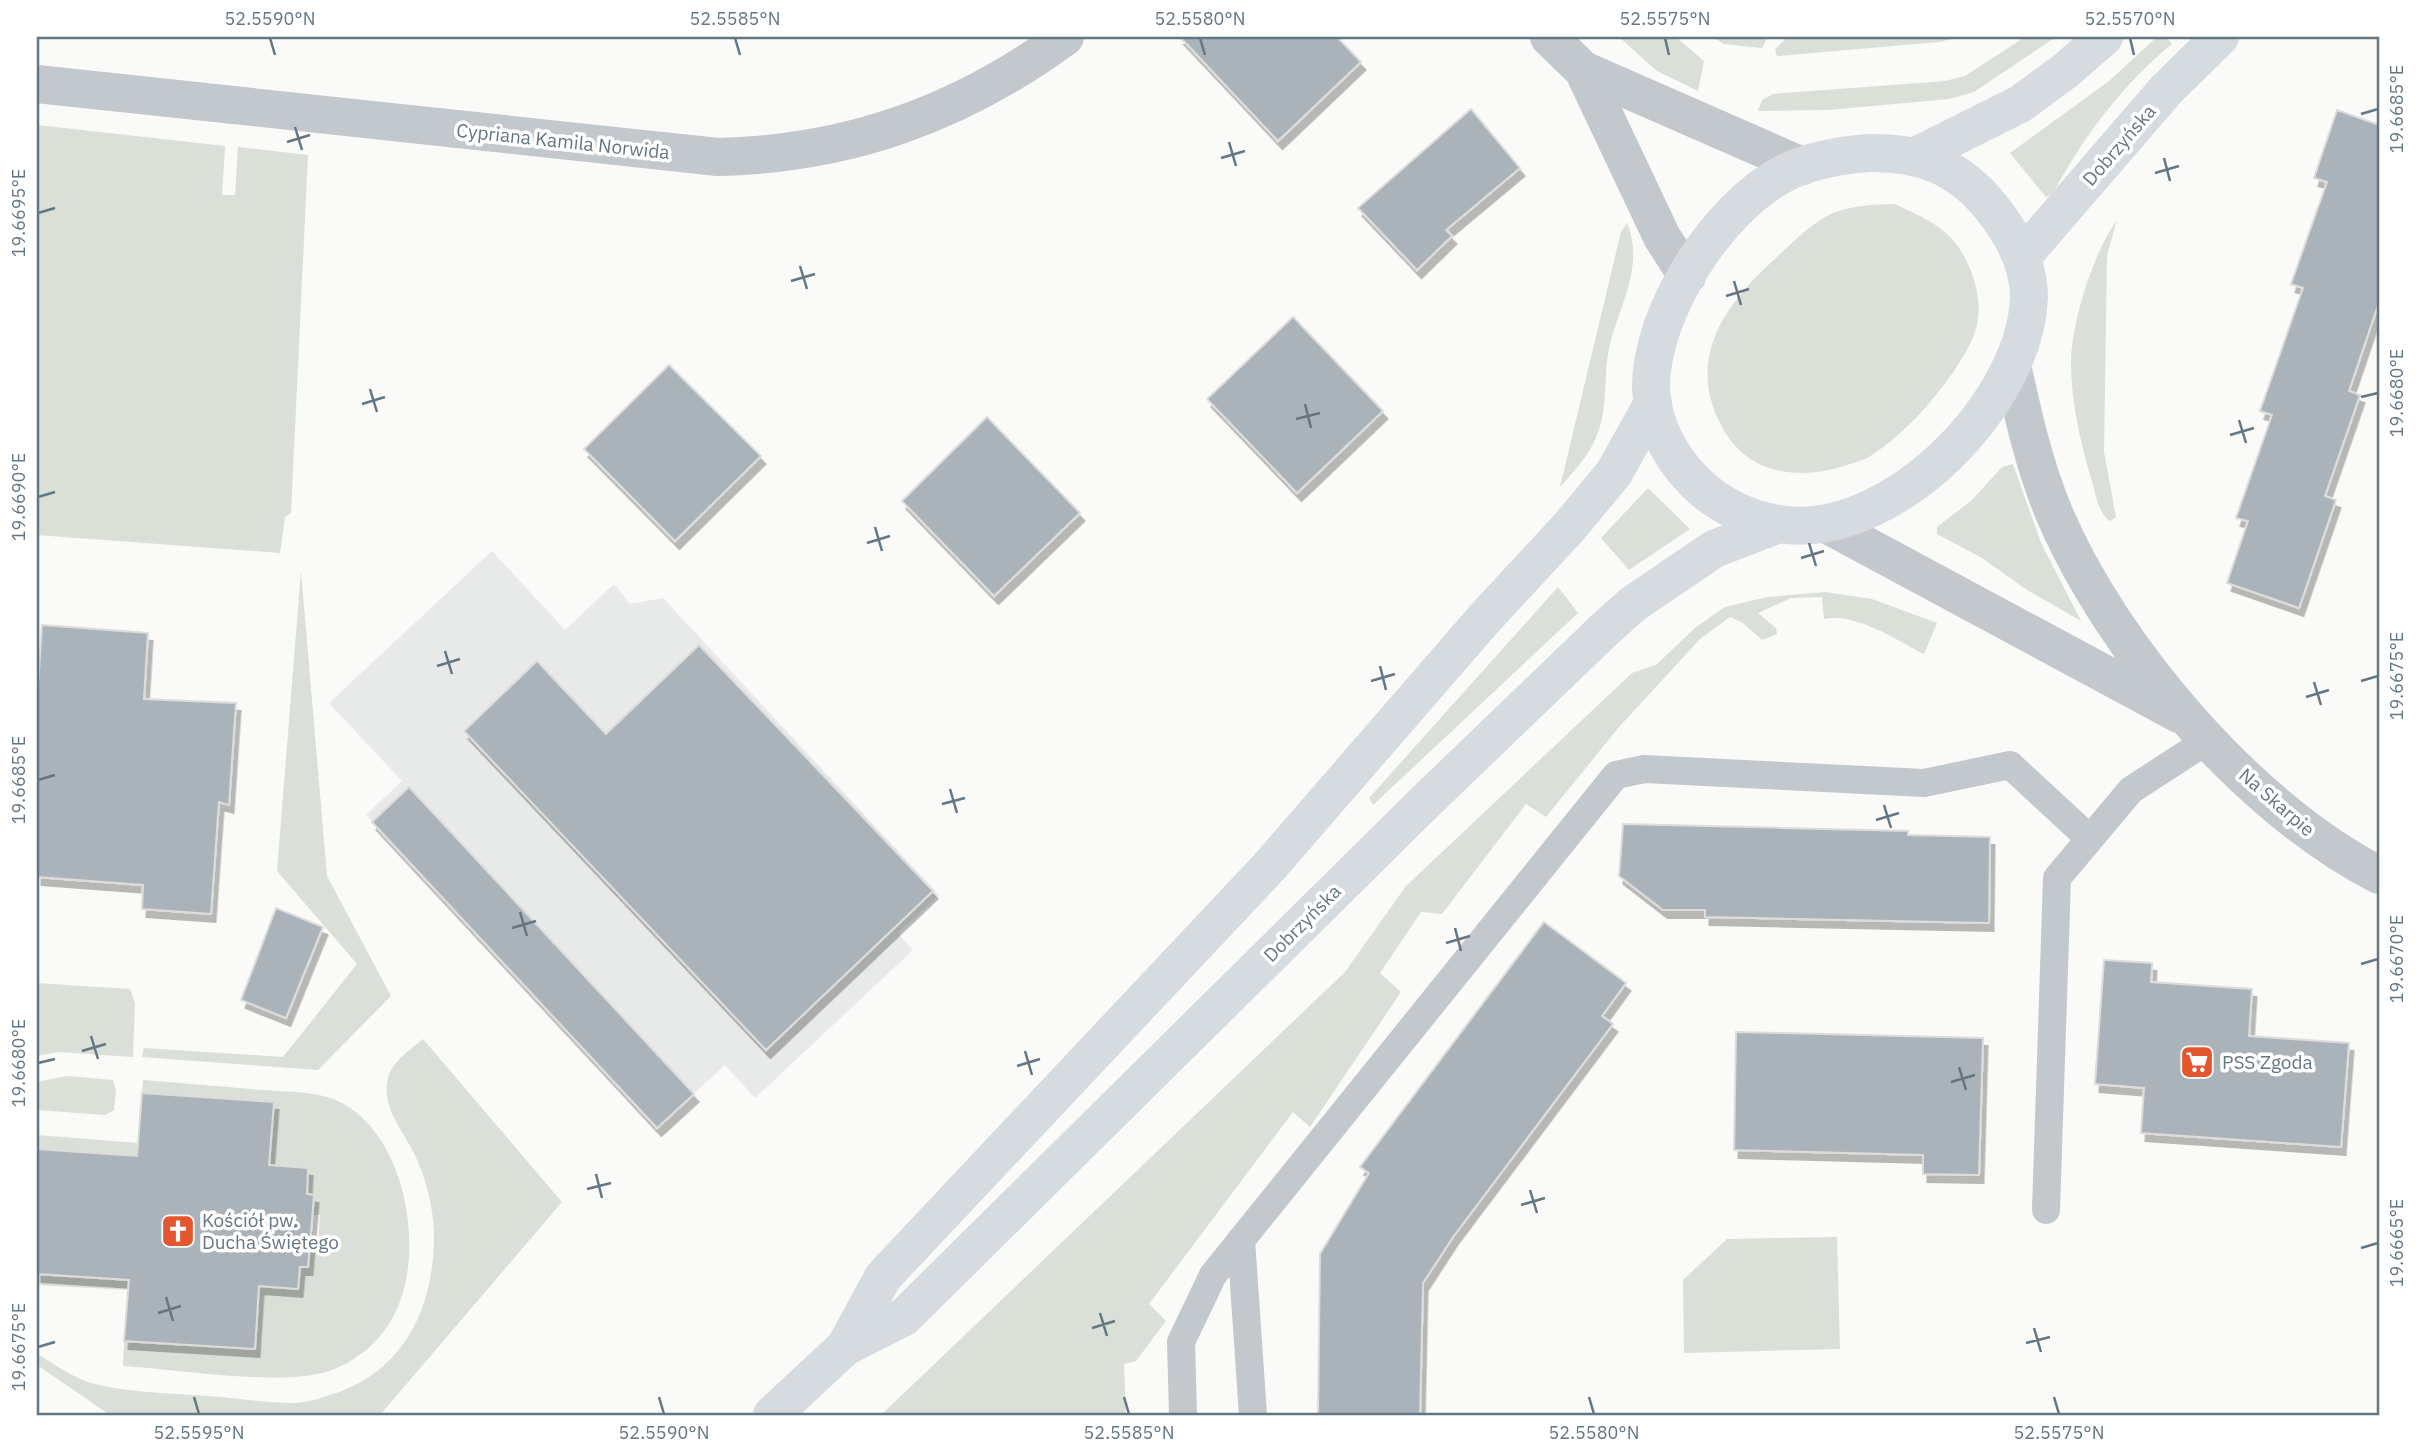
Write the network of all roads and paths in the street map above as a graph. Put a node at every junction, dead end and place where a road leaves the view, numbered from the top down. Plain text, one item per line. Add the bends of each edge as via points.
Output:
1 (1065, 37) edge
2 (1549, 37) edge
3 (2104, 37) edge
4 (2220, 37) edge
5 (1583, 70) junction
6 (37, 84) edge
7 (1916, 156) junction
8 (1802, 166) junction
9 (2022, 257) junction
10 (1687, 276) junction
11 (2012, 365) junction
12 (1653, 403) junction
13 (1779, 524) junction
14 (1826, 524) junction
15 (2196, 729) junction
16 (2089, 838) junction
17 (2379, 875) edge
18 (2046, 1210) dead end
19 (1241, 1240) junction
20 (845, 1347) junction
21 (772, 1415) edge
22 (1183, 1415) edge
23 (1253, 1415) edge

1 - 6 street, Cypriana Kamila Norwida via 1006,79 935,113 856,140 768,156 718,157
2 - 5 street
3 - 7 main road via 2020,104
4 - 9 main road, Dobrzyńska via 2166,90
5 - 8 street
5 - 10 street via 1662,237
7 - 8 main road via 1859,154
7 - 9 main road via 1967,181 1998,215
8 - 10 main road via 1774,180 1747,202 1712,239
9 - 11 main road via 2029,297
10 - 12 main road via 1657,340
11 - 14 main road via 1985,411 1926,473 1865,511
11 - 15 street via 2026,431 2055,514 2101,601
12 - 13 main road via 1670,451 1698,486 1726,507
12 - 20 main road, Dobrzyńska via 1614,473 1570,526 1268,869 883,1277
13 - 14 main road
13 - 20 main road, Dobrzyńska via 1714,549 1633,604 1435,792 904,1317
14 - 15 street
15 - 16 lane via 2131,790
15 - 17 street, Na Skarpie via 2298,824 2342,856
16 - 18 lane via 2057,878
16 - 19 lane via 2010,765 1924,783 1644,769 1616,775
19 - 22 lane via 1213,1275 1181,1342
19 - 23 lane
20 - 21 main road, Dobrzyńska

